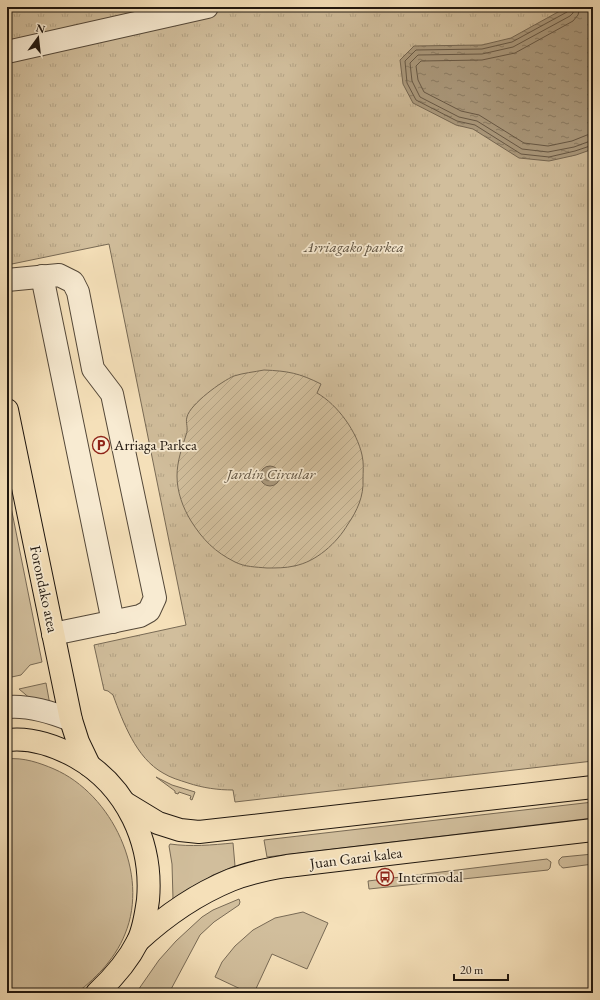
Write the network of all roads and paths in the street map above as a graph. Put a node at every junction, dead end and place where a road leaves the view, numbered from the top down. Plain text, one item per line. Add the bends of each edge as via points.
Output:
1 (208, 7) edge
2 (7, 52) edge
3 (42, 276) junction
4 (7, 280) edge
5 (7, 410) edge
6 (112, 622) junction
7 (53, 634) junction
8 (7, 707) edge
9 (71, 720) junction
10 (7, 740) edge
11 (90, 765) junction
12 (593, 787) edge
13 (125, 803) junction
14 (593, 830) edge
15 (138, 941) junction
16 (97, 993) edge

1 - 2 street
3 - 4 street
3 - 6 street
3 - 6 street via 59,275 73,282 78,292 94,369 112,394 155,598 149,611 140,616
5 - 7 main road, Forondako atea
6 - 7 street
7 - 9 main road, Forondako atea
8 - 9 street via 57,714
9 - 11 main road, Forondako atea via 78,742
10 - 11 main road via 29,740 49,745
11 - 13 main road
12 - 13 main road via 199,832 180,830 158,823
13 - 15 main road via 141,834 147,859 147,910
14 - 15 main road, Juan Garai kalea via 262,871 230,880 207,892 175,911
15 - 16 main road via 112,979

